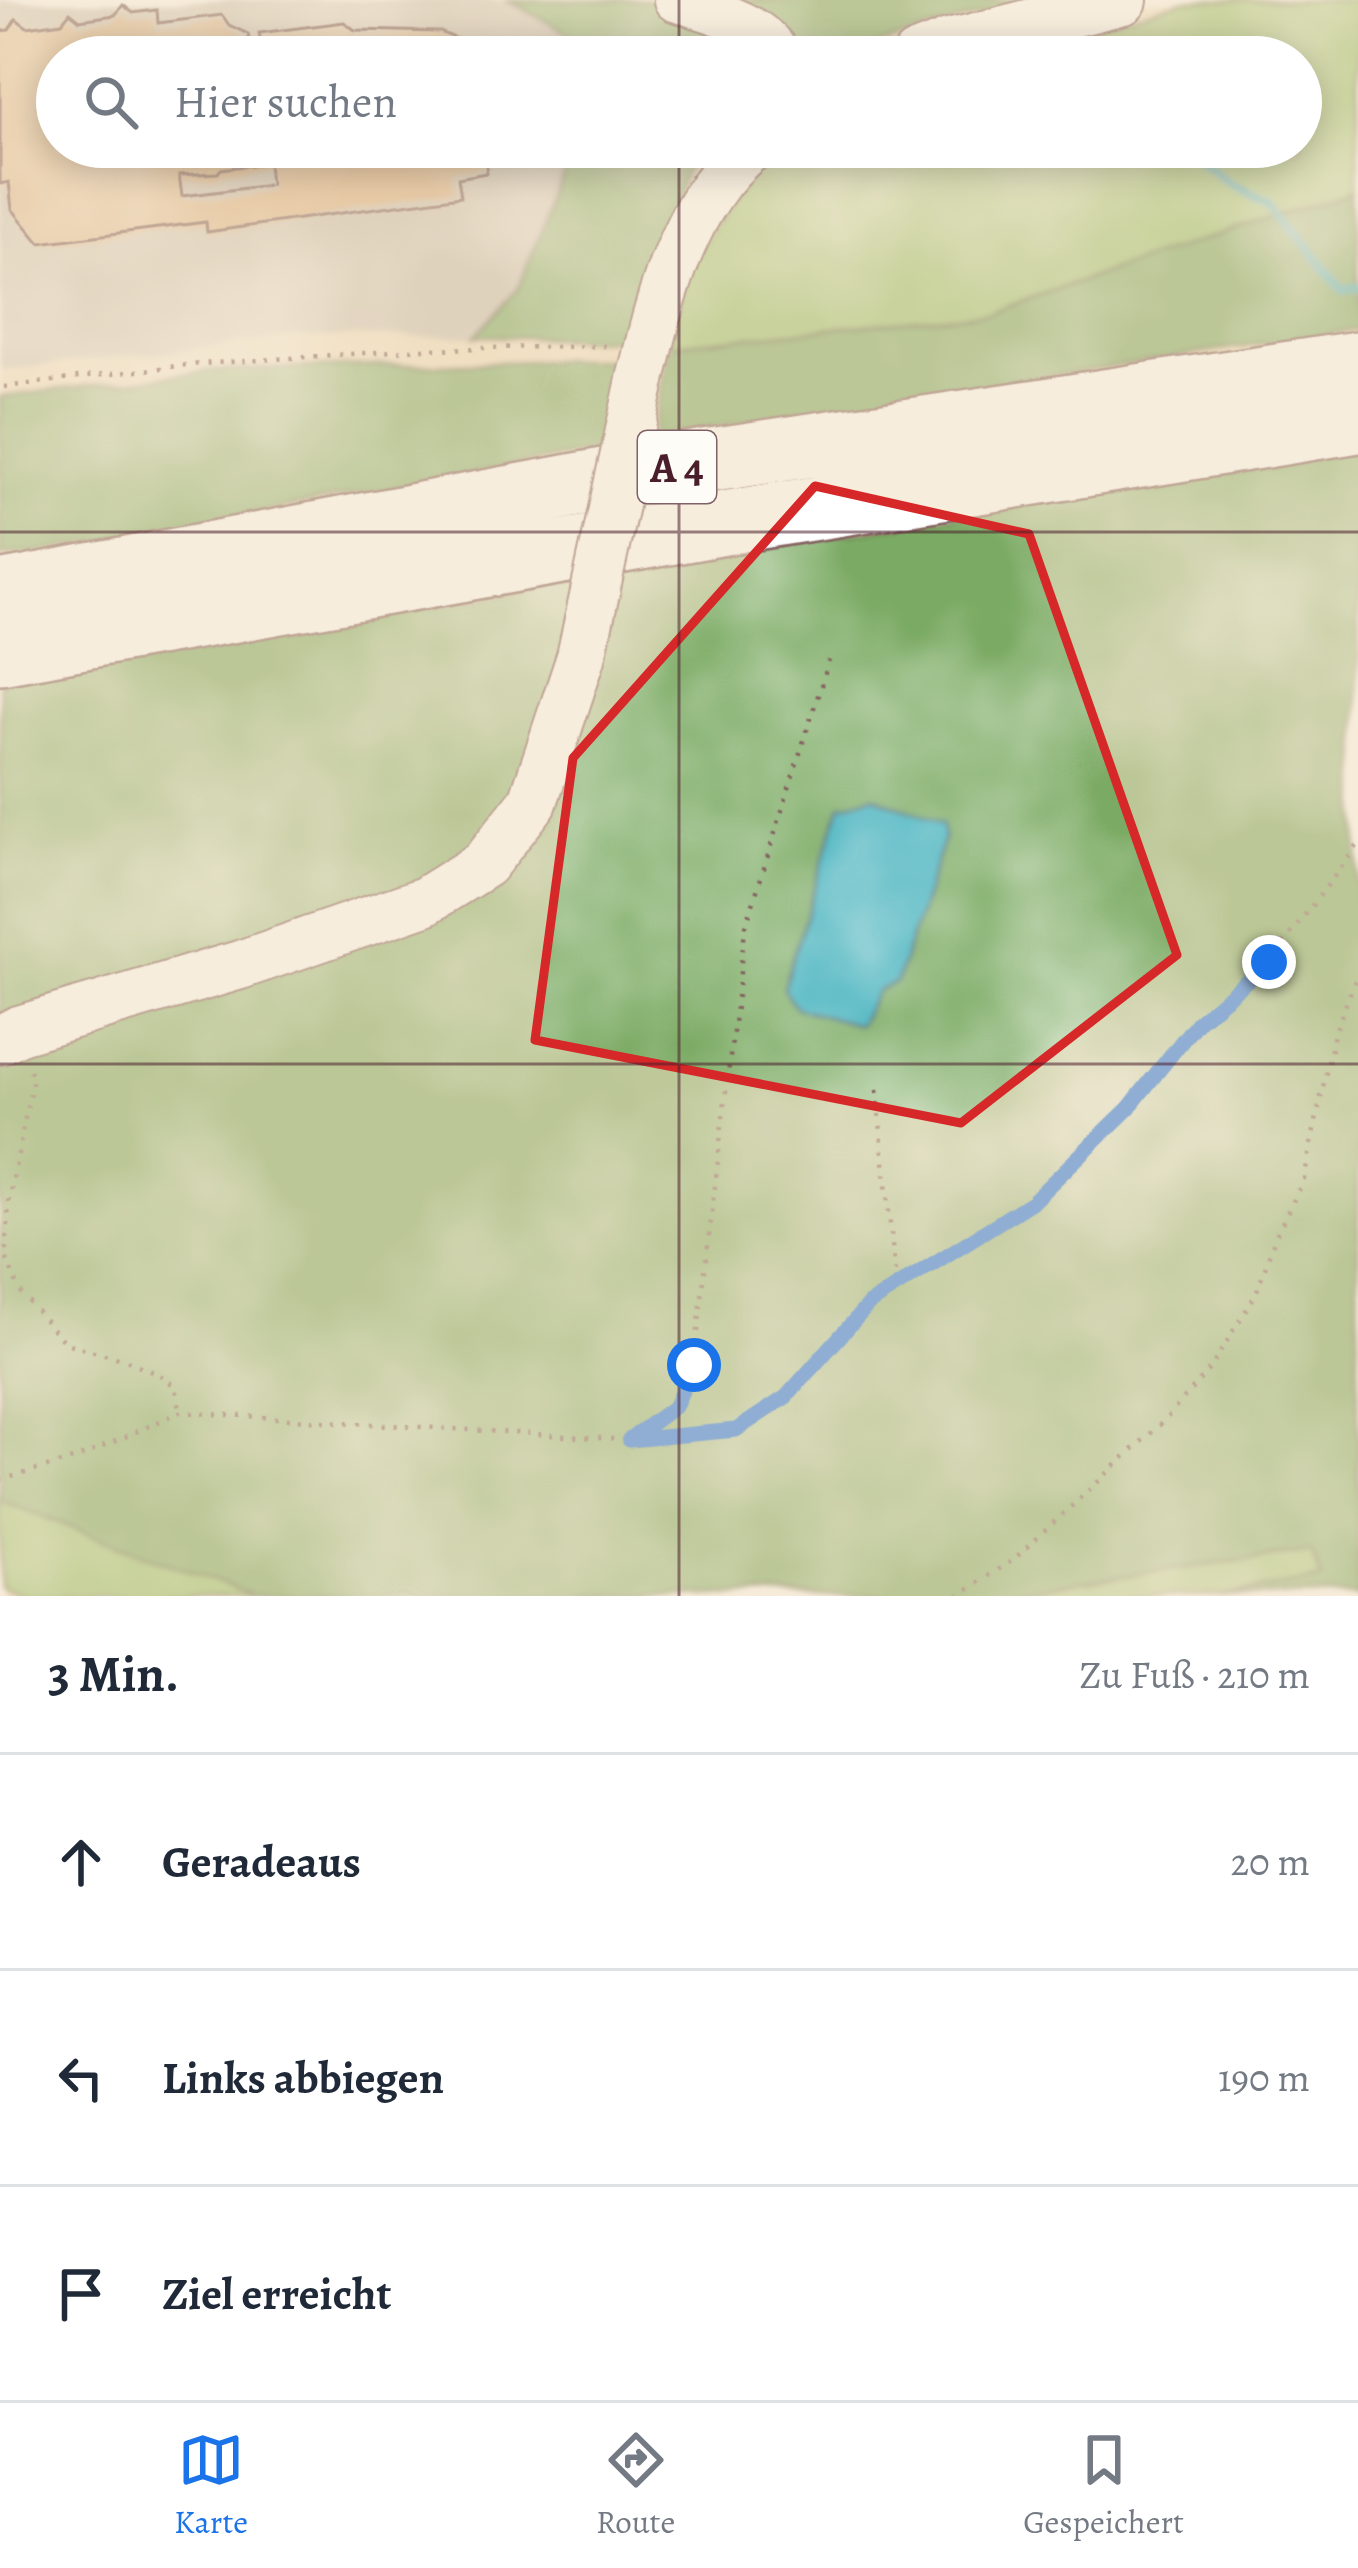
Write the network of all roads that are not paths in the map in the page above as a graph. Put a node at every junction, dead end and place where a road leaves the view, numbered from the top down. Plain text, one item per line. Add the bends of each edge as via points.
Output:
1 (675, 0) edge
2 (1123, 0) edge
3 (759, 36) edge
4 (981, 36) edge
5 (733, 168) edge
6 (1358, 363) edge
7 (1358, 421) edge
8 (0, 593) edge
9 (29, 645) edge
10 (0, 674) edge
11 (10, 1035) edge

1 - 3 street
2 - 4 main road
5 - 11 main road, bridge via 679,248 645,363 581,657 533,802 484,864 406,908
6 - 8 highway, A 4 via 705,461
7 - 9 highway, A 4
9 - 10 highway via 46,663

